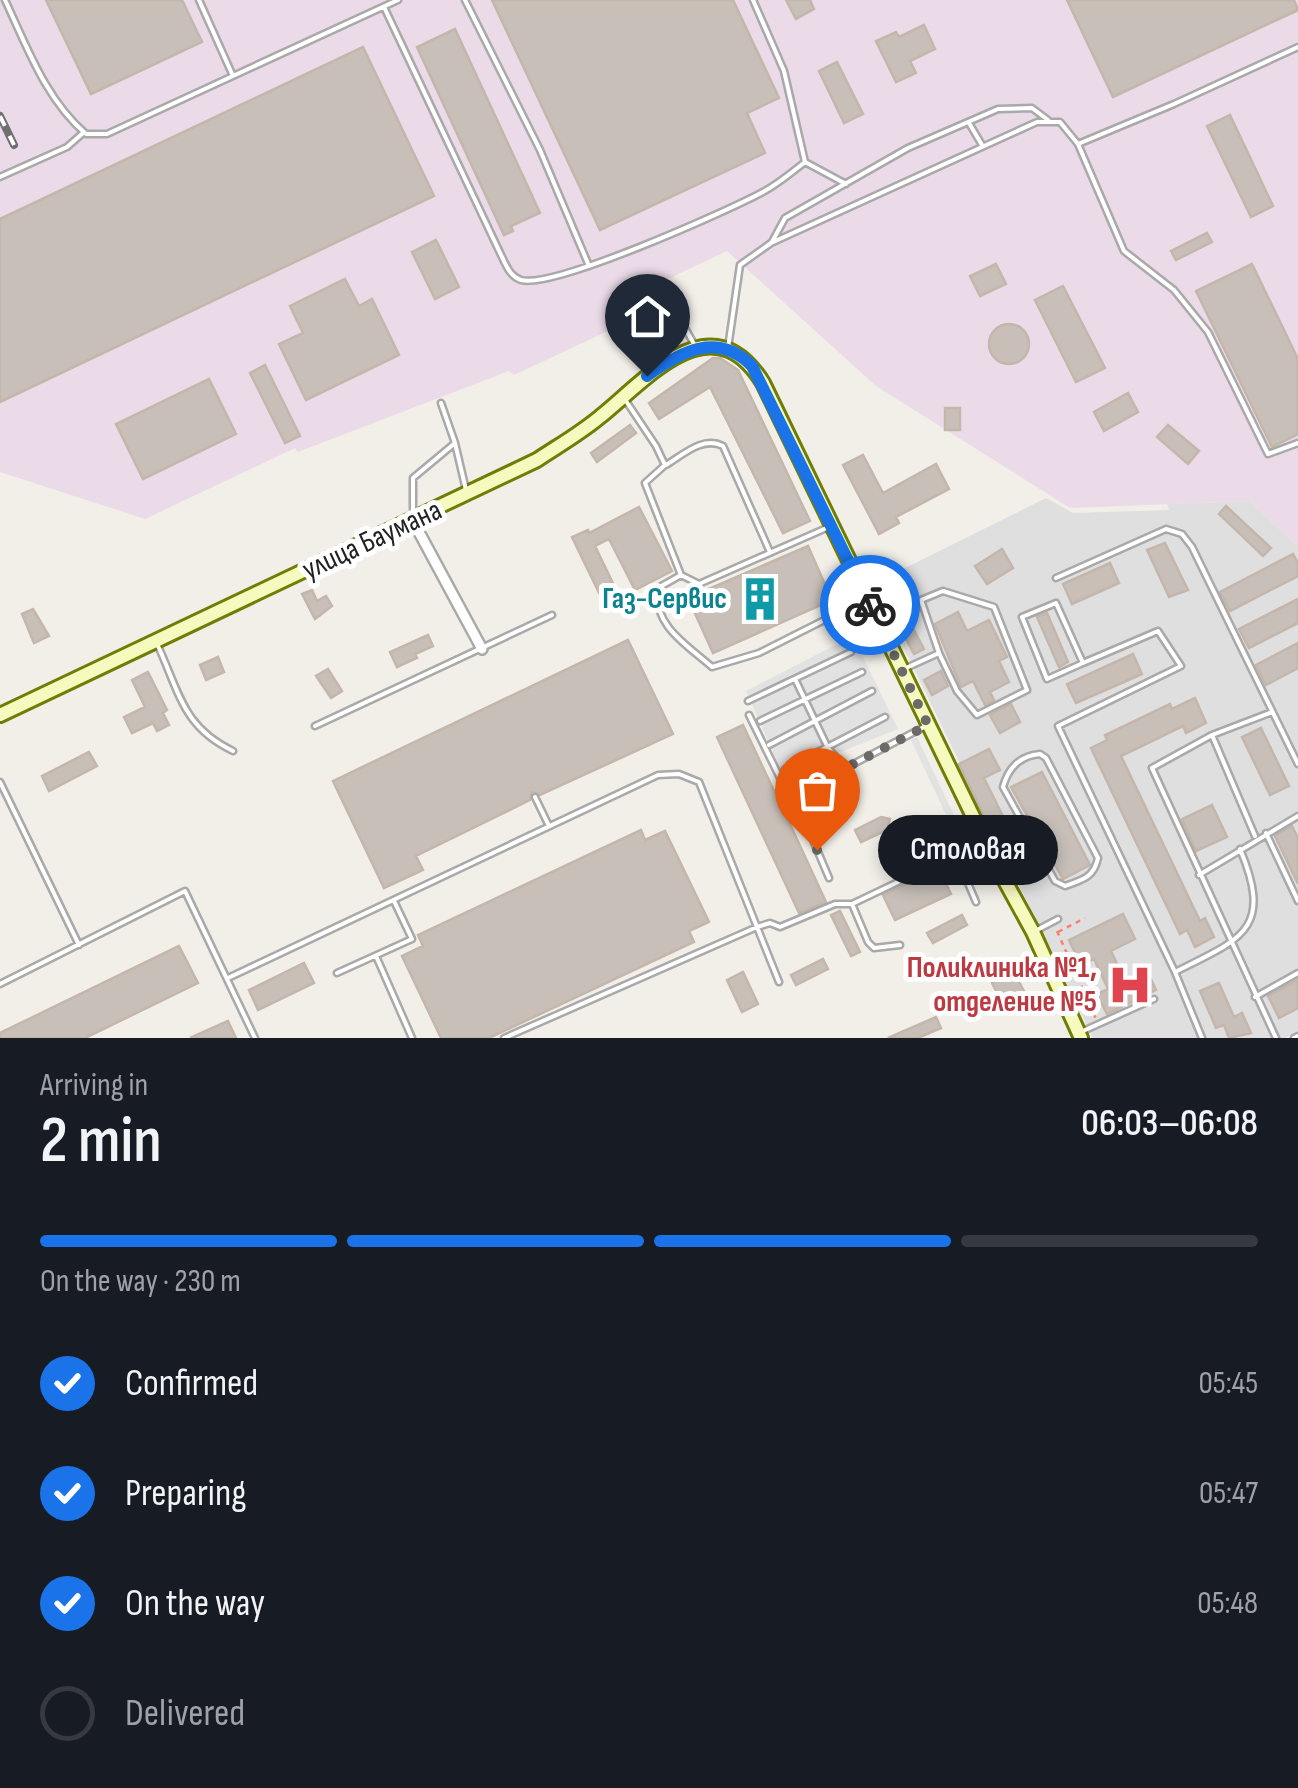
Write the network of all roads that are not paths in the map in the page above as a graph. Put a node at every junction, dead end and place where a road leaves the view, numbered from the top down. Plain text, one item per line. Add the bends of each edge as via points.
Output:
1 (5, 0) edge
2 (199, 0) edge
3 (398, 0) edge
4 (465, 0) edge
5 (752, 0) edge
6 (384, 7) junction
7 (1298, 47) edge
8 (233, 76) junction
9 (1048, 120) junction
10 (968, 122) junction
11 (84, 132) junction
12 (1078, 144) junction
13 (982, 145) junction
14 (806, 162) junction
15 (0, 177) edge
16 (846, 184) junction
17 (771, 243) junction
18 (589, 266) junction
19 (664, 291) dead end
20 (696, 348) junction
21 (728, 348) junction
22 (624, 396) junction
23 (441, 403) dead end
24 (455, 443) junction
25 (1298, 443) edge
26 (665, 466) junction
27 (467, 495) junction
28 (413, 521) junction
29 (832, 526) junction
30 (770, 552) junction
31 (681, 576) junction
32 (1056, 578) dead end
33 (867, 598) junction
34 (552, 615) dead end
35 (156, 642) junction
36 (482, 649) junction
37 (851, 652) dead end
38 (939, 652) junction
39 (1083, 663) junction
40 (902, 670) junction
41 (862, 672) dead end
42 (796, 681) junction
43 (872, 691) dead end
44 (748, 701) dead end
45 (806, 702) junction
46 (1272, 712) junction
47 (0, 715) edge
48 (750, 715) dead end
49 (885, 717) dead end
50 (760, 721) dead end
51 (816, 723) junction
52 (928, 725) junction
53 (315, 726) dead end
54 (1212, 735) junction
55 (770, 745) dead end
56 (828, 748) junction
57 (234, 751) dead end
58 (1298, 764) edge
59 (844, 767) junction
60 (785, 769) dead end
61 (0, 782) edge
62 (794, 795) junction
63 (535, 797) dead end
64 (1298, 816) edge
65 (548, 824) junction
66 (1266, 833) junction
67 (1256, 838) junction
68 (985, 840) junction
69 (1240, 849) junction
70 (1038, 850) junction
71 (956, 855) junction
72 (999, 870) junction
73 (1199, 875) junction
74 (829, 878) dead end
75 (393, 899) junction
76 (1298, 901) edge
77 (976, 902) dead end
78 (852, 904) junction
79 (1058, 920) road end
80 (757, 927) junction
81 (1033, 932) junction
82 (1231, 944) junction
83 (900, 945) dead end
84 (79, 946) junction
85 (376, 956) junction
86 (1175, 972) junction
87 (337, 973) dead end
88 (1298, 973) edge
89 (228, 978) junction
90 (779, 982) dead end
91 (0, 984) edge
92 (1255, 997) junction
93 (1154, 999) dead end
94 (1080, 1036) edge
95 (256, 1038) edge
96 (412, 1038) edge
97 (504, 1038) edge
98 (1202, 1038) edge
99 (1276, 1038) edge

1 - 11 lane via 40,75
2 - 8 lane
3 - 6 lane
4 - 18 lane
5 - 14 lane via 784,72
6 - 8 lane
6 - 18 lane via 509,271 537,281
7 - 12 lane
8 - 11 lane via 107,134
9 - 10 lane via 1032,108 998,108
9 - 12 lane via 1060,122
9 - 13 lane
10 - 13 lane
10 - 16 lane
11 - 15 lane via 67,147
12 - 25 lane via 1124,252 1174,290 1208,332 1268,454
13 - 17 lane
14 - 16 lane
14 - 18 lane via 764,192
16 - 17 lane via 785,218
17 - 21 lane via 740,265
19 - 20 lane
20 - 21 main road, улица Баумана
20 - 22 main road, улица Баумана via 671,358
21 - 29 main road via 742,355 762,383
22 - 26 lane
22 - 27 main road, улица Баумана via 537,460
23 - 24 lane
24 - 27 lane
24 - 28 lane via 413,478
26 - 30 lane via 704,442 723,446
26 - 31 lane via 645,483
27 - 28 main road, улица Баумана
28 - 35 main road, улица Баумана
28 - 36 street
29 - 30 lane
29 - 33 main road
30 - 31 lane via 699,584
31 - 33 lane via 658,588 656,602 664,625 712,667 759,653
32 - 46 lane via 1166,529 1182,534
33 - 40 main road
34 - 36 lane
35 - 47 main road, улица Баумана
35 - 57 lane via 194,726
36 - 53 lane
37 - 42 lane
38 - 38 lane via 977,715 1027,690 994,607 943,590 921,600
38 - 40 lane
39 - 39 lane via 1056,603 1022,617 1047,679
39 - 86 lane via 1158,631 1181,666 1058,726
40 - 52 main road
41 - 45 lane
42 - 44 lane
42 - 45 lane
43 - 51 lane
45 - 50 lane
45 - 51 lane
46 - 54 lane
46 - 58 lane
48 - 62 lane
49 - 56 lane
51 - 55 lane
51 - 56 lane
52 - 59 lane
52 - 68 main road
54 - 67 lane
54 - 73 lane via 1152,768
56 - 59 lane
56 - 60 lane
59 - 62 lane
61 - 84 lane
62 - 74 lane
63 - 65 lane
64 - 66 lane
65 - 75 lane
65 - 80 lane via 658,775 699,782
66 - 67 lane
66 - 76 lane
67 - 69 lane
68 - 71 lane
68 - 72 main road
69 - 73 lane
69 - 82 lane via 1255,897 1250,926
70 - 70 lane via 1054,881 1066,886 1086,879 1098,858 1040,754 1018,761 1002,787
70 - 72 lane
71 - 77 lane
71 - 78 lane
72 - 81 main road
73 - 82 lane
75 - 85 lane via 412,939
75 - 89 lane
78 - 80 lane via 835,904 780,927
78 - 83 lane via 874,948
79 - 81 lane
80 - 90 lane
80 - 97 lane
81 - 94 main road
82 - 86 lane
82 - 92 lane
84 - 89 lane via 186,890
84 - 91 lane
85 - 87 lane
85 - 96 lane
86 - 98 lane
88 - 92 lane
89 - 95 lane
92 - 99 lane
93 - 94 lane

